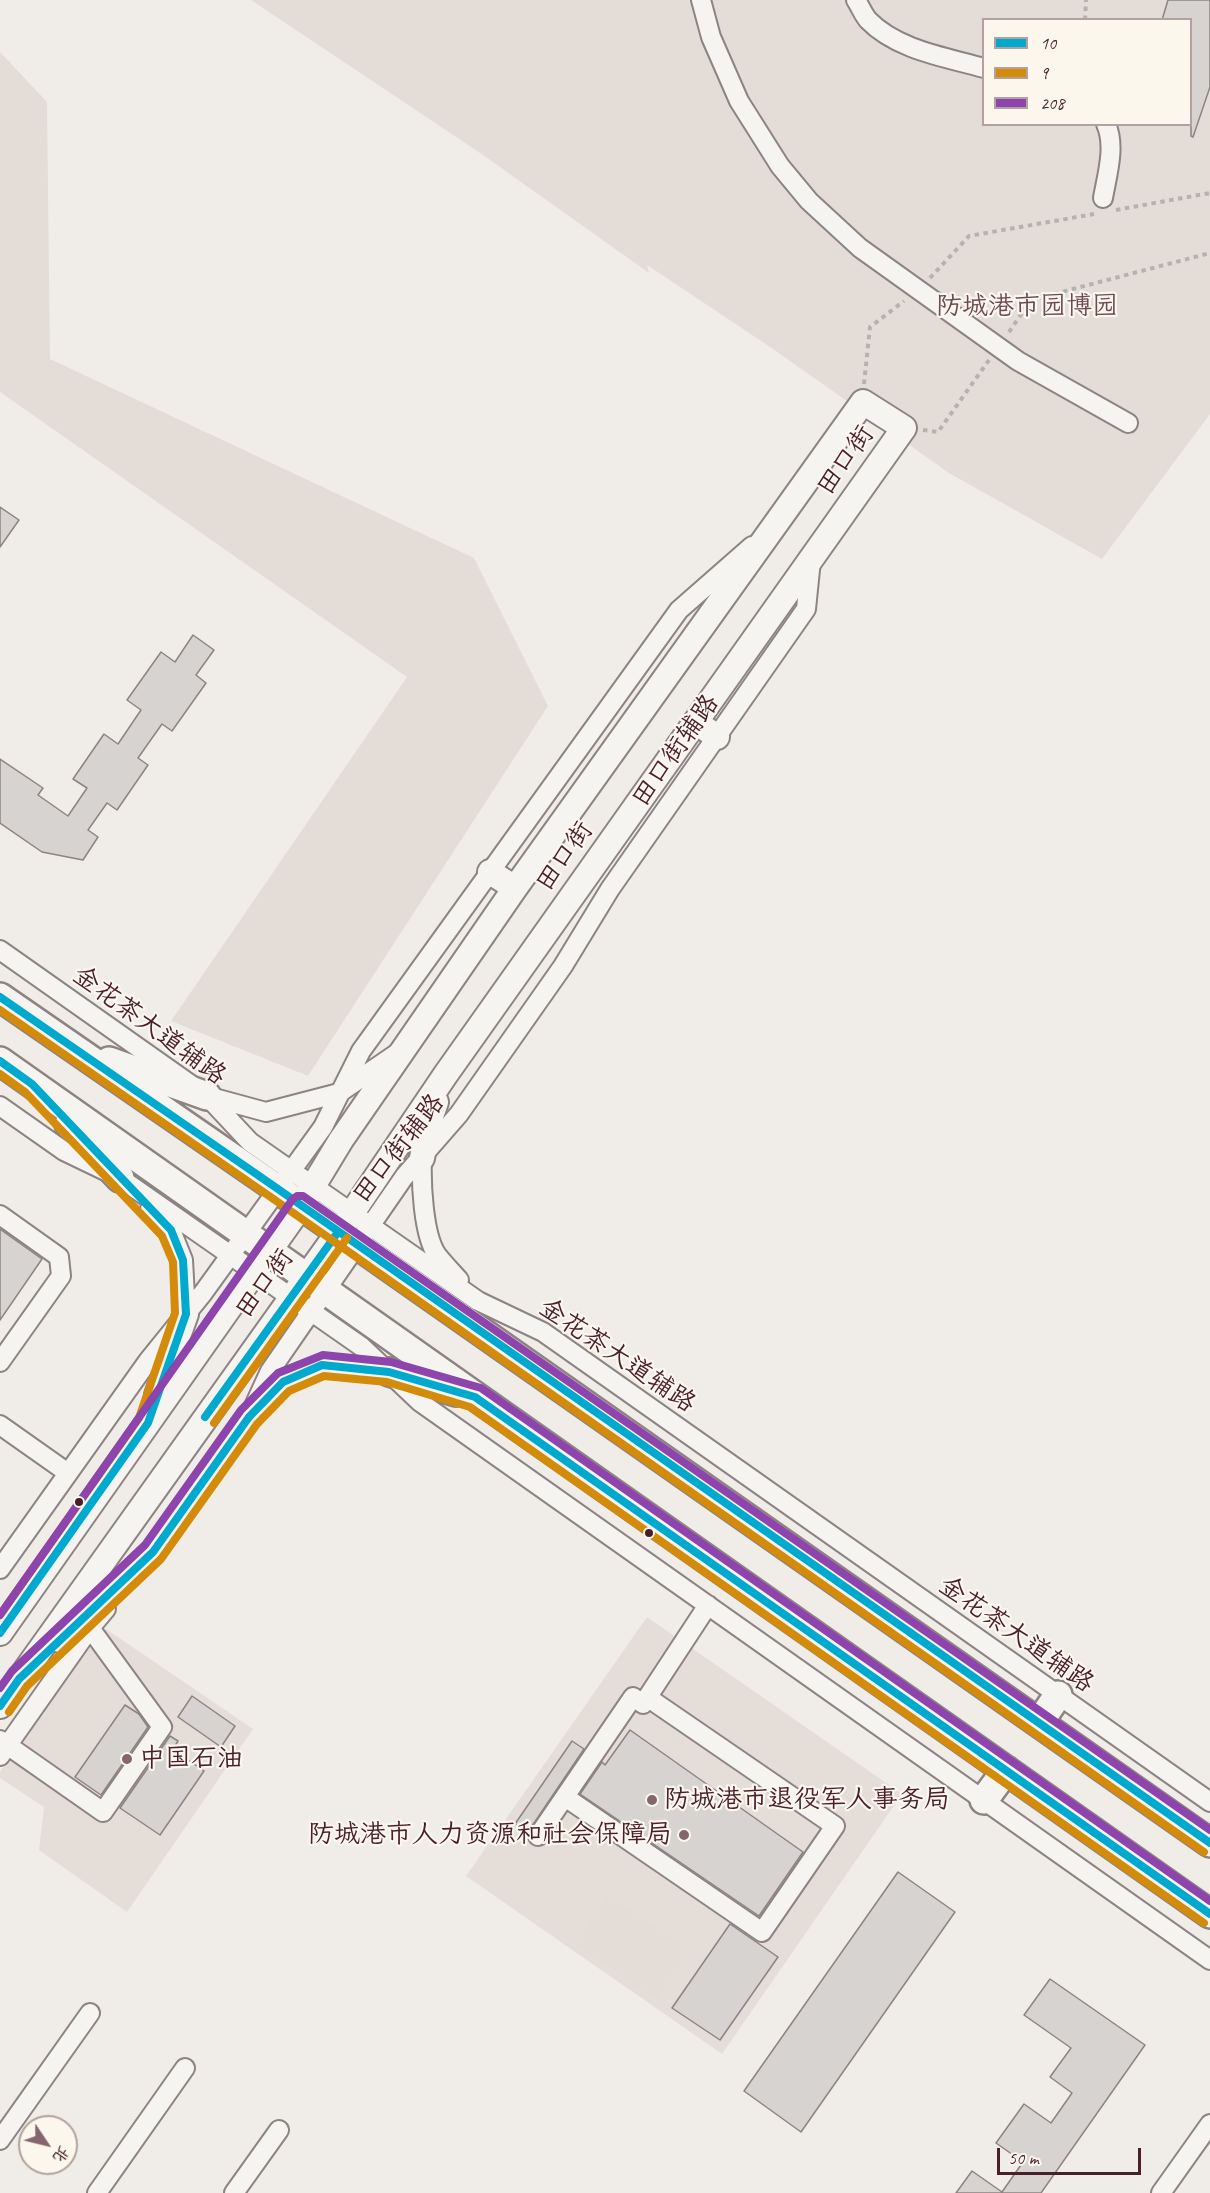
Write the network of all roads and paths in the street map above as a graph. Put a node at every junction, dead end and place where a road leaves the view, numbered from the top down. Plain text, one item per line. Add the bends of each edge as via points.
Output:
1 (701, 0) edge
2 (856, 0) edge
3 (1086, 0) edge
4 (1085, 18) edge
5 (982, 67) edge
6 (1107, 126) edge
7 (1210, 193) edge
8 (1102, 207) junction
9 (1210, 252) edge
10 (918, 290) junction
11 (998, 347) junction
12 (863, 402) junction
13 (1128, 423) dead end
14 (904, 428) junction
15 (773, 527) junction
16 (811, 560) junction
17 (696, 722) junction
18 (717, 737) junction
19 (490, 872) junction
20 (515, 888) junction
21 (0, 950) edge
22 (0, 997) edge
23 (405, 1048) junction
24 (75, 1049) junction
25 (0, 1061) edge
26 (446, 1074) junction
27 (32, 1084) junction
28 (339, 1094) junction
29 (207, 1096) junction
30 (0, 1106) edge
31 (422, 1158) junction
32 (120, 1178) junction
33 (284, 1180) junction
34 (307, 1196) junction
35 (0, 1215) edge
36 (355, 1229) junction
37 (238, 1245) junction
38 (261, 1261) junction
39 (308, 1294) junction
40 (478, 1301) junction
41 (186, 1314) junction
42 (0, 1362) edge
43 (389, 1372) junction
44 (475, 1397) junction
45 (249, 1417) junction
46 (148, 1423) junction
47 (0, 1425) edge
48 (68, 1473) junction
49 (153, 1552) junction
50 (1, 1566) edge
51 (708, 1605) junction
52 (90, 1628) junction
53 (0, 1633) edge
54 (19, 1679) junction
55 (1058, 1695) junction
56 (647, 1697) junction
57 (0, 1706) edge
58 (1039, 1723) junction
59 (2, 1747) edge
60 (1006, 1770) junction
61 (565, 1797) junction
62 (984, 1800) junction
63 (1210, 1802) edge
64 (538, 1836) dead end
65 (1210, 1843) edge
66 (1210, 1914) edge
67 (1210, 1960) edge
68 (90, 2013) dead end
69 (185, 2068) dead end
70 (1210, 2124) edge
71 (279, 2130) dead end
72 (0, 2140) edge
73 (96, 2193) edge
74 (234, 2193) edge
75 (1161, 2193) edge

1 - 10 street via 711,37 739,101 780,166 809,201 860,248
2 - 5 street via 867,19 890,38
3 - 4 path
6 - 8 street via 1111,135
7 - 8 path
8 - 10 path via 969,236
9 - 11 path via 1031,300
10 - 11 street
10 - 12 path via 870,327
11 - 13 street
11 - 14 path via 938,432
12 - 14 main road, 田口街
12 - 15 main road, 田口街
14 - 16 main road, 田口街
15 - 19 street via 679,610
15 - 20 main road, 田口街
16 - 17 main road, 田口街
16 - 18 street, 田口街辅路 via 806,609
17 - 18 main road
17 - 26 main road, 田口街
18 - 31 street, 田口街辅路 via 610,889 563,966 459,1114
19 - 20 main road
19 - 28 street via 361,1051
20 - 23 main road, 田口街
21 - 29 street, 金花茶大道辅路
22 - 24 highway
23 - 28 street
23 - 34 main road, 田口街
24 - 29 highway
24 - 33 highway
25 - 27 highway
26 - 31 main road via 429,1122
26 - 36 main road, 田口街
27 - 32 highway
27 - 37 highway
28 - 29 street via 266,1112
28 - 33 street via 323,1127
29 - 33 street, 金花茶大道辅路
30 - 32 street via 64,1151
31 - 36 street, 田口街辅路
31 - 40 street via 426,1218 436,1253
32 - 37 street
32 - 41 street via 171,1230 183,1260
33 - 34 highway
33 - 37 street
34 - 36 highway
34 - 38 main road, 田口街
35 - 42 street via 59,1257 61,1276
36 - 39 main road, 田口街
36 - 40 street, 金花茶大道辅路
36 - 58 highway
37 - 38 highway
37 - 41 street
38 - 39 highway
38 - 46 main road, 田口街
39 - 43 street
39 - 44 highway
39 - 45 street
39 - 54 main road, 田口街
40 - 55 street, 金花茶大道辅路 via 543,1332
41 - 46 main road
41 - 48 street
43 - 44 highway
43 - 45 street via 321,1365 283,1382
43 - 51 street via 420,1402
44 - 60 highway
45 - 49 street
46 - 53 main road, 田口街
47 - 48 street
48 - 50 street
49 - 52 street
49 - 54 main road
51 - 56 street
51 - 62 street
52 - 59 street
52 - 59 street via 162,1727 103,1812
54 - 57 main road, 田口街
55 - 58 highway
55 - 63 street, 金花茶大道辅路
56 - 61 street via 643,1704 633,1697
56 - 61 street via 835,1826 762,1932
58 - 65 highway
60 - 62 highway
60 - 66 highway
61 - 64 street
62 - 67 street
68 - 72 street
69 - 73 street
70 - 75 street
71 - 74 street

